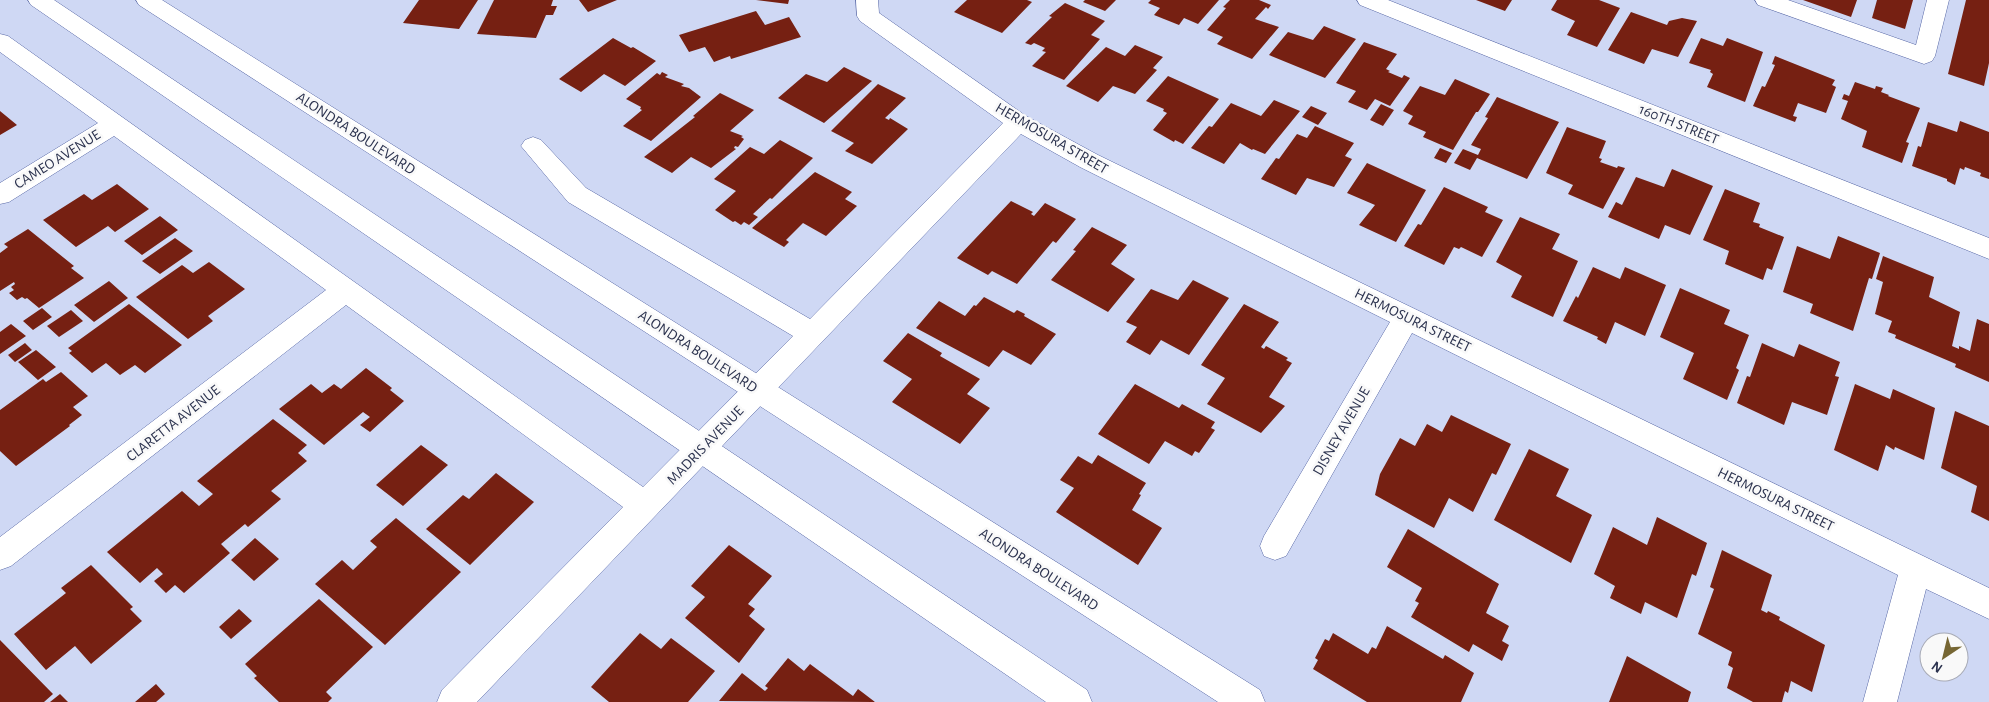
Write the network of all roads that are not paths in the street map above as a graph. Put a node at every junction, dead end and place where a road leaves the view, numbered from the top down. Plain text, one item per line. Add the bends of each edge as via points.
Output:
1 (39, 0) edge
2 (148, 0) edge
3 (867, 0) edge
4 (1368, 0) edge
5 (1766, 0) edge
6 (1938, 0) edge
7 (0, 41) edge
8 (1018, 122) junction
9 (115, 124) junction
10 (533, 146) dead end
11 (0, 195) edge
12 (1989, 248) edge
13 (346, 290) junction
14 (1407, 317) junction
15 (813, 334) junction
16 (758, 390) junction
17 (701, 448) junction
18 (646, 506) junction
19 (1274, 546) dead end
20 (0, 556) edge
21 (1916, 567) junction
22 (1989, 604) edge
23 (454, 702) edge
24 (1075, 702) edge
25 (1248, 702) edge
26 (1880, 702) edge

1 - 17 street
2 - 16 street, ALONDRA BOULEVARD
3 - 8 street, HERMOSURA STREET via 868,16
4 - 12 street, 160TH STREET
5 - 6 street via 1924,56
7 - 9 street
8 - 14 street, HERMOSURA STREET via 1089,161
8 - 15 street, MADRIS AVENUE
9 - 11 street, CAMEO AVENUE
9 - 13 street
10 - 15 street via 577,195
13 - 18 street
13 - 20 street, CLARETTA AVENUE
14 - 19 street, DISNEY AVENUE
14 - 21 street, HERMOSURA STREET
15 - 16 street, MADRIS AVENUE
16 - 17 street, MADRIS AVENUE
16 - 25 street, ALONDRA BOULEVARD
17 - 18 street, MADRIS AVENUE
17 - 24 street
18 - 23 street, MADRIS AVENUE
21 - 22 street, HERMOSURA STREET
21 - 26 street

